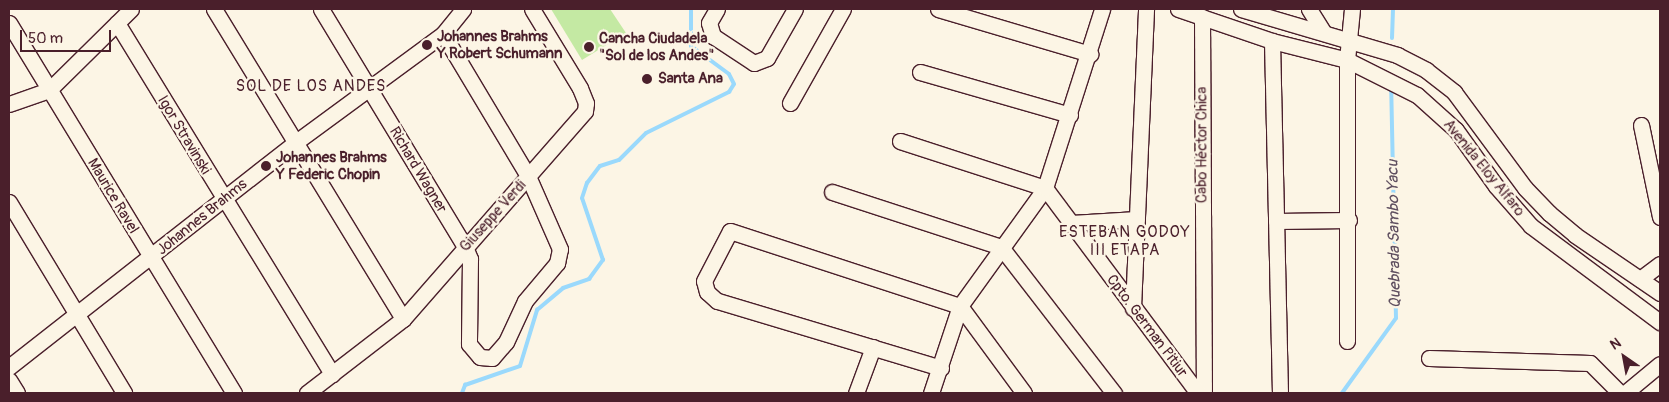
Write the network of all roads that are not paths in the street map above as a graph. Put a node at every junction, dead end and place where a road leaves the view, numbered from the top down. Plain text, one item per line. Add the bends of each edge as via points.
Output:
1 (131, 9) edge
2 (214, 9) edge
3 (464, 9) edge
4 (532, 9) edge
5 (717, 9) edge
6 (795, 9) edge
7 (843, 9) edge
8 (938, 9) edge
9 (1102, 9) edge
10 (1146, 9) edge
11 (1178, 9) edge
12 (1241, 9) edge
13 (1309, 9) edge
14 (1352, 9) edge
15 (325, 11) edge
16 (1263, 12) edge
17 (1202, 17) junction
18 (9, 23) edge
19 (116, 23) junction
20 (1324, 32) junction
21 (443, 34) junction
22 (1348, 40) junction
23 (1272, 41) junction
24 (1090, 54) junction
25 (1347, 60) junction
26 (920, 72) dead end
27 (368, 89) junction
28 (49, 90) junction
29 (790, 103) dead end
30 (9, 104) edge
31 (1070, 114) junction
32 (1641, 125) dead end
33 (900, 141) dead end
34 (296, 142) junction
35 (1514, 174) junction
36 (528, 176) junction
37 (1496, 186) junction
38 (1045, 188) junction
39 (832, 192) dead end
40 (224, 199) junction
41 (9, 202) edge
42 (1660, 217) edge
43 (1137, 219) junction
44 (1349, 220) junction
45 (1276, 221) junction
46 (1071, 223) junction
47 (465, 247) junction
48 (1001, 247) junction
49 (150, 259) junction
50 (1660, 264) edge
51 (1640, 279) junction
52 (1660, 293) edge
53 (960, 306) junction
54 (1133, 308) junction
55 (76, 314) junction
56 (403, 319) junction
57 (1660, 322) edge
58 (1347, 341) dead end
59 (872, 348) junction
60 (1429, 358) dead end
61 (1660, 364) edge
62 (9, 367) edge
63 (941, 368) junction
64 (332, 374) junction
65 (9, 380) edge
66 (17, 393) edge
67 (124, 393) edge
68 (234, 393) edge
69 (307, 393) edge
70 (856, 393) edge
71 (931, 393) edge
72 (1024, 393) edge
73 (1114, 393) edge
74 (1198, 393) edge
75 (1204, 393) edge
76 (1280, 393) edge
77 (1620, 393) edge
78 (1625, 393) edge

1 - 19 street
2 - 34 street
3 - 21 street, Johannes Brahms
4 - 36 street, Giuseppe Verdi via 580,88 586,108
5 - 6 street via 709,23 713,36 754,63 767,58
7 - 29 street
8 - 24 street
9 - 24 street
10 - 43 street
11 - 17 street, Avenida Eloy Alfaro
12 - 16 street, Avenida Eloy Alfaro
13 - 20 street
14 - 22 street
15 - 27 street, Richard Wagner
16 - 20 street, Avenida Eloy Alfaro
17 - 23 street, Avenida Eloy Alfaro
17 - 75 street, Cabo Héctor Chica
18 - 28 street, Maurice Ravel
19 - 28 street
19 - 40 street, Igor Stravinski
20 - 22 street, Avenida Eloy Alfaro
21 - 27 street, Johannes Brahms
21 - 36 street
22 - 25 street
22 - 35 street, Avenida Eloy Alfaro via 1397,55 1426,70 1454,92
23 - 25 street, Avenida Eloy Alfaro
23 - 45 street
24 - 31 street
25 - 37 street, Avenida Eloy Alfaro via 1391,79 1437,112 1456,130
25 - 44 street
26 - 31 street
27 - 34 street, Johannes Brahms
27 - 47 street, Richard Wagner
28 - 30 street
28 - 49 street, Maurice Ravel
31 - 38 street
32 - 42 street
33 - 38 street
34 - 40 street, Johannes Brahms
34 - 56 street
35 - 37 street
35 - 51 street, Avenida Eloy Alfaro via 1549,214
36 - 47 street, Giuseppe Verdi
36 - 47 street, Richard Wagner via 560,249 558,263 526,301 500,351 492,358 480,357 469,344 470,259
37 - 57 street, Avenida Eloy Alfaro via 1531,226
38 - 46 street, Cpto. German Pitiur
38 - 48 street
39 - 48 street
40 - 49 street, Johannes Brahms
40 - 64 street, Igor Stravinski
41 - 55 street
43 - 46 street
43 - 54 street
44 - 45 street
44 - 58 street
45 - 76 street
46 - 54 street, Cpto. German Pitiur
47 - 56 street, Giuseppe Verdi
48 - 53 street
48 - 73 street
49 - 55 street, Johannes Brahms
49 - 68 street, Maurice Ravel
50 - 51 street
51 - 52 street, Avenida Eloy Alfaro
53 - 59 street via 730,231 704,281 707,292 717,301
53 - 63 street
53 - 72 street
54 - 74 street, Cpto. German Pitiur
55 - 62 street, Johannes Brahms
55 - 67 street
56 - 64 street, Giuseppe Verdi
59 - 63 street
59 - 70 street
60 - 77 street via 1590,363
61 - 78 street
63 - 71 street
64 - 69 street, Giuseppe Verdi
65 - 66 street

